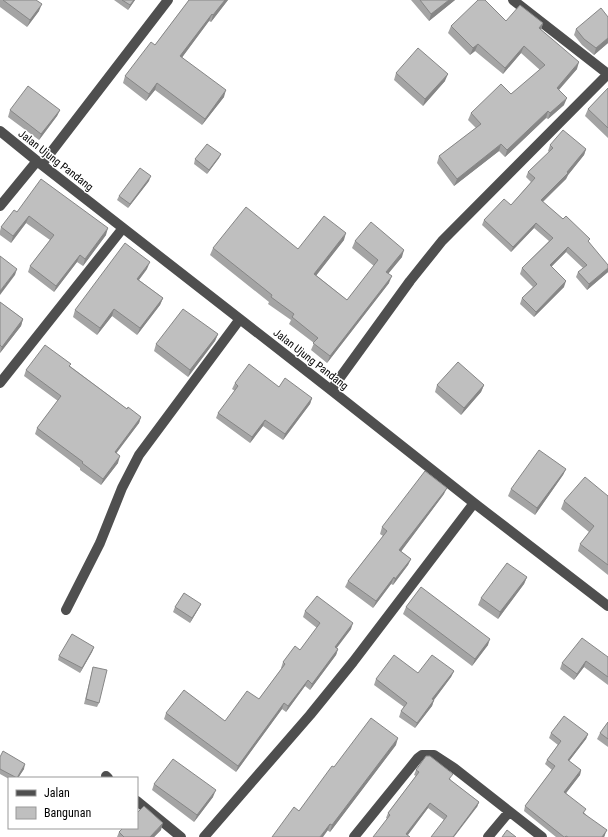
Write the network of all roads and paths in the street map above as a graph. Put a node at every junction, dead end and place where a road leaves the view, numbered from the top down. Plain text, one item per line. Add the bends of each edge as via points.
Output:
1 (168, 0) edge
2 (513, 0) edge
3 (608, 74) edge
4 (0, 131) edge
5 (39, 163) junction
6 (0, 206) edge
7 (123, 228) junction
8 (240, 319) junction
9 (0, 383) edge
10 (331, 390) junction
11 (474, 503) junction
12 (608, 606) edge
13 (66, 610) dead end
14 (138, 802) edge
15 (510, 812) junction
16 (181, 837) edge
17 (204, 837) edge
18 (354, 837) edge
19 (488, 837) edge
20 (542, 837) edge

1 - 5 street
2 - 3 street
3 - 10 street via 442,241
4 - 5 street, Jalan Ujung Pandang
5 - 6 street
5 - 7 street, Jalan Ujung Pandang
7 - 8 street, Jalan Ujung Pandang
7 - 9 street
8 - 10 street, Jalan Ujung Pandang
8 - 13 street via 140,455 122,488 100,543
10 - 11 street, Jalan Ujung Pandang
11 - 12 street, Jalan Ujung Pandang
11 - 17 street via 353,662
14 - 16 street
15 - 18 street via 434,754 422,755
15 - 19 street
15 - 20 street

